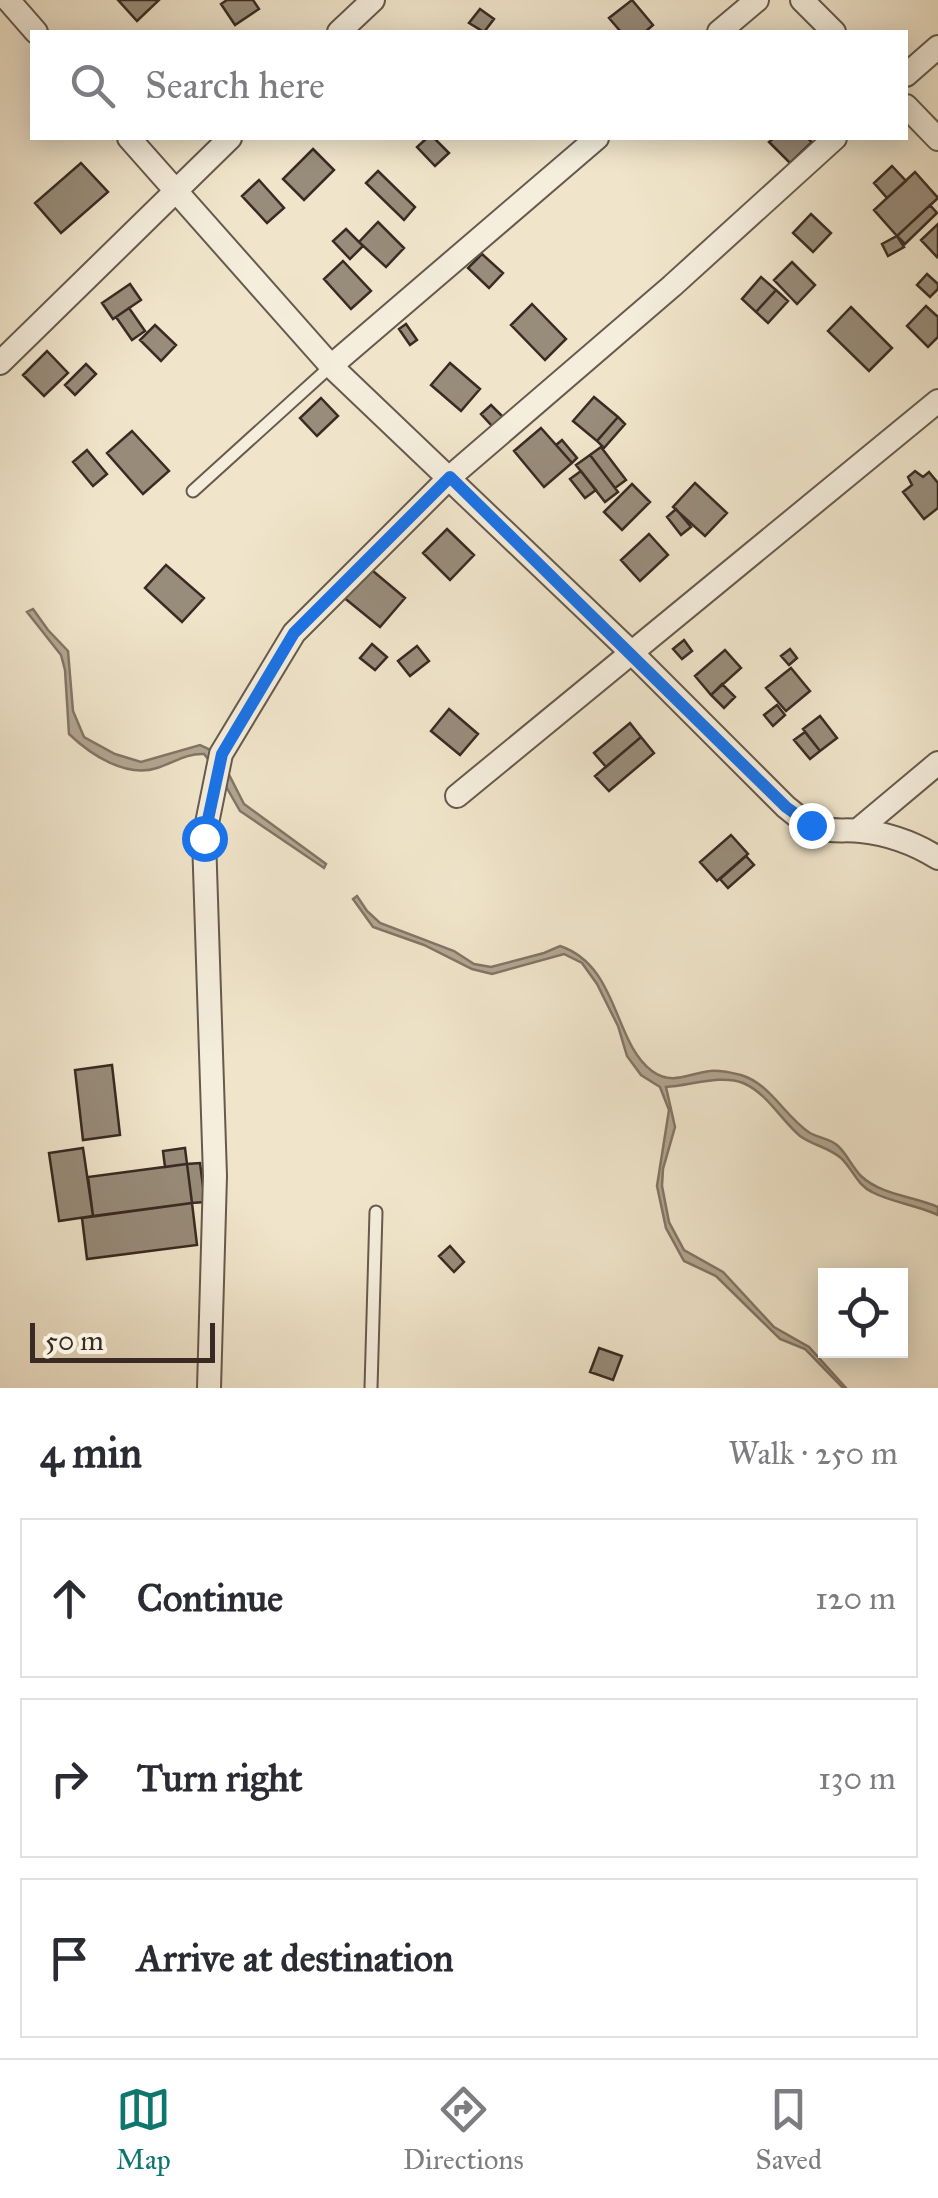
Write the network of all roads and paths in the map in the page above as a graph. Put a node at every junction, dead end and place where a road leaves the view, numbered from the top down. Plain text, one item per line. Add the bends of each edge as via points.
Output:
1 (8, 0) edge
2 (373, 0) edge
3 (756, 0) edge
4 (802, 0) edge
5 (34, 30) edge
6 (341, 30) edge
7 (721, 30) edge
8 (832, 30) edge
9 (938, 47) edge
10 (908, 73) edge
11 (908, 108) edge
12 (938, 139) edge
13 (131, 140) edge
14 (228, 140) edge
15 (595, 140) edge
16 (833, 140) edge
17 (175, 190) junction
18 (0, 364) edge
19 (331, 366) junction
20 (938, 401) edge
21 (450, 477) junction
22 (193, 491) dead end
23 (633, 654) junction
24 (938, 763) edge
25 (457, 796) dead end
26 (858, 830) junction
27 (938, 858) edge
28 (376, 1212) dead end
29 (209, 1388) edge
30 (371, 1388) edge

1 - 5 street
2 - 6 street
3 - 7 street
4 - 8 street
9 - 10 street
11 - 12 street
13 - 17 street
14 - 17 street
15 - 19 street
16 - 21 street
17 - 18 street
17 - 19 street
19 - 21 street
19 - 22 lane
20 - 23 street
21 - 23 street
21 - 29 street via 294,633 222,754 204,838 215,1176
23 - 25 street
23 - 26 street via 786,807 811,825
24 - 26 street
26 - 27 street via 912,843
28 - 30 lane

